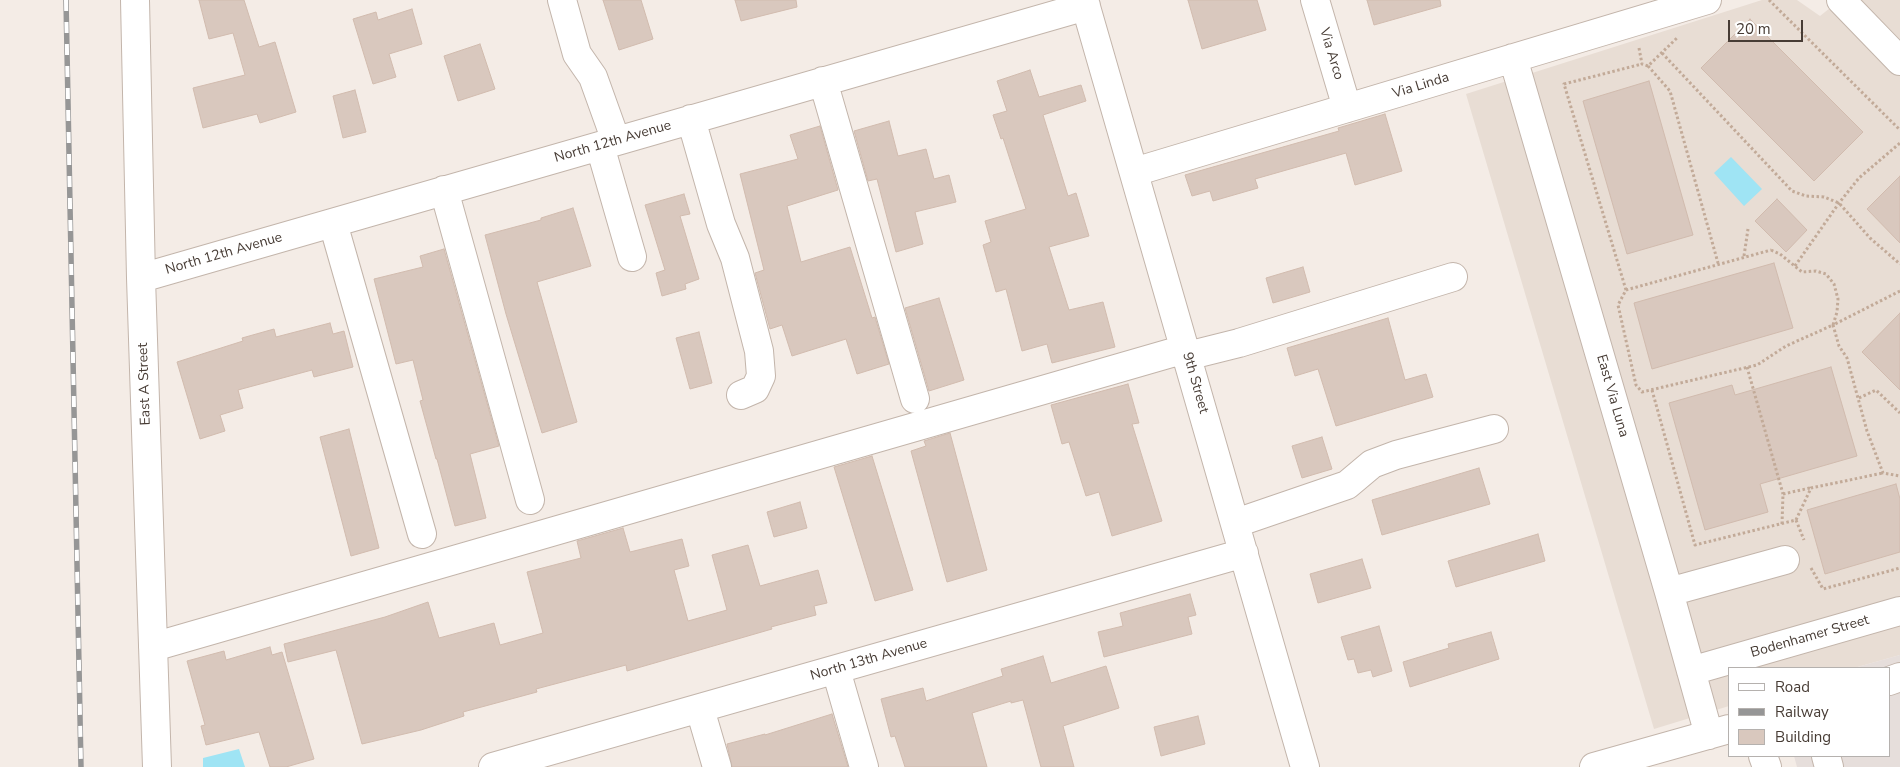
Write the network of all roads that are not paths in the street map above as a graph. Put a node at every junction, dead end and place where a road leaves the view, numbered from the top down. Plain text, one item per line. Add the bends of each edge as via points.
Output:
1 (135, 0) edge
2 (562, 0) edge
3 (1315, 0) edge
4 (1707, 0) edge
5 (1841, 0) edge
6 (1085, 3) edge
7 (1513, 58) junction
8 (1900, 61) edge
9 (823, 81) junction
10 (1347, 108) junction
11 (691, 120) junction
12 (608, 144) junction
13 (1134, 172) junction
14 (444, 190) junction
15 (333, 223) junction
16 (632, 257) dead end
17 (1453, 277) dead end
18 (141, 278) junction
19 (1186, 353) junction
20 (741, 396) dead end
21 (915, 399) dead end
22 (1494, 429) dead end
23 (530, 500) dead end
24 (1236, 523) junction
25 (422, 534) dead end
26 (1244, 553) junction
27 (1800, 556) road end
28 (1670, 592) junction
29 (1900, 611) edge
30 (153, 648) junction
31 (836, 670) junction
32 (1691, 671) junction
33 (700, 709) junction
34 (1719, 732) edge
35 (548, 759) edge
36 (1600, 766) edge
37 (156, 767) edge
38 (493, 767) edge
39 (717, 767) edge
40 (864, 767) edge
41 (1305, 767) edge

1 - 18 street, East A Street
2 - 12 street via 577,54 594,78
3 - 10 street, Via Arco
4 - 7 street, Via Linda
5 - 8 street
6 - 9 street, North 12th Avenue
6 - 13 street, 9th Street
7 - 10 street, Via Linda
7 - 28 street, East Via Luna
9 - 11 street, North 12th Avenue
9 - 21 street
10 - 13 street, Via Linda
11 - 12 street, North 12th Avenue
11 - 20 street via 721,224 735,258 759,350 761,376 755,389
12 - 14 street, North 12th Avenue
12 - 16 street
13 - 19 street, 9th Street
14 - 15 street, North 12th Avenue
14 - 23 street
15 - 18 street, North 12th Avenue
15 - 25 street
17 - 19 street via 1239,343
18 - 30 street, East A Street
19 - 24 street, 9th Street
19 - 30 street
22 - 24 street via 1388,458 1372,464 1347,485
24 - 26 street, 9th Street
26 - 31 street, North 13th Avenue
26 - 41 street, 9th Street
27 - 28 street
28 - 32 street, East Via Luna
29 - 32 street, Bodenhamer Street
30 - 37 street, East A Street
31 - 33 street, North 13th Avenue
31 - 40 street
32 - 34 street, East Via Luna
33 - 35 street, North 13th Avenue
33 - 39 street
34 - 36 street
35 - 38 street, North 13th Avenue

